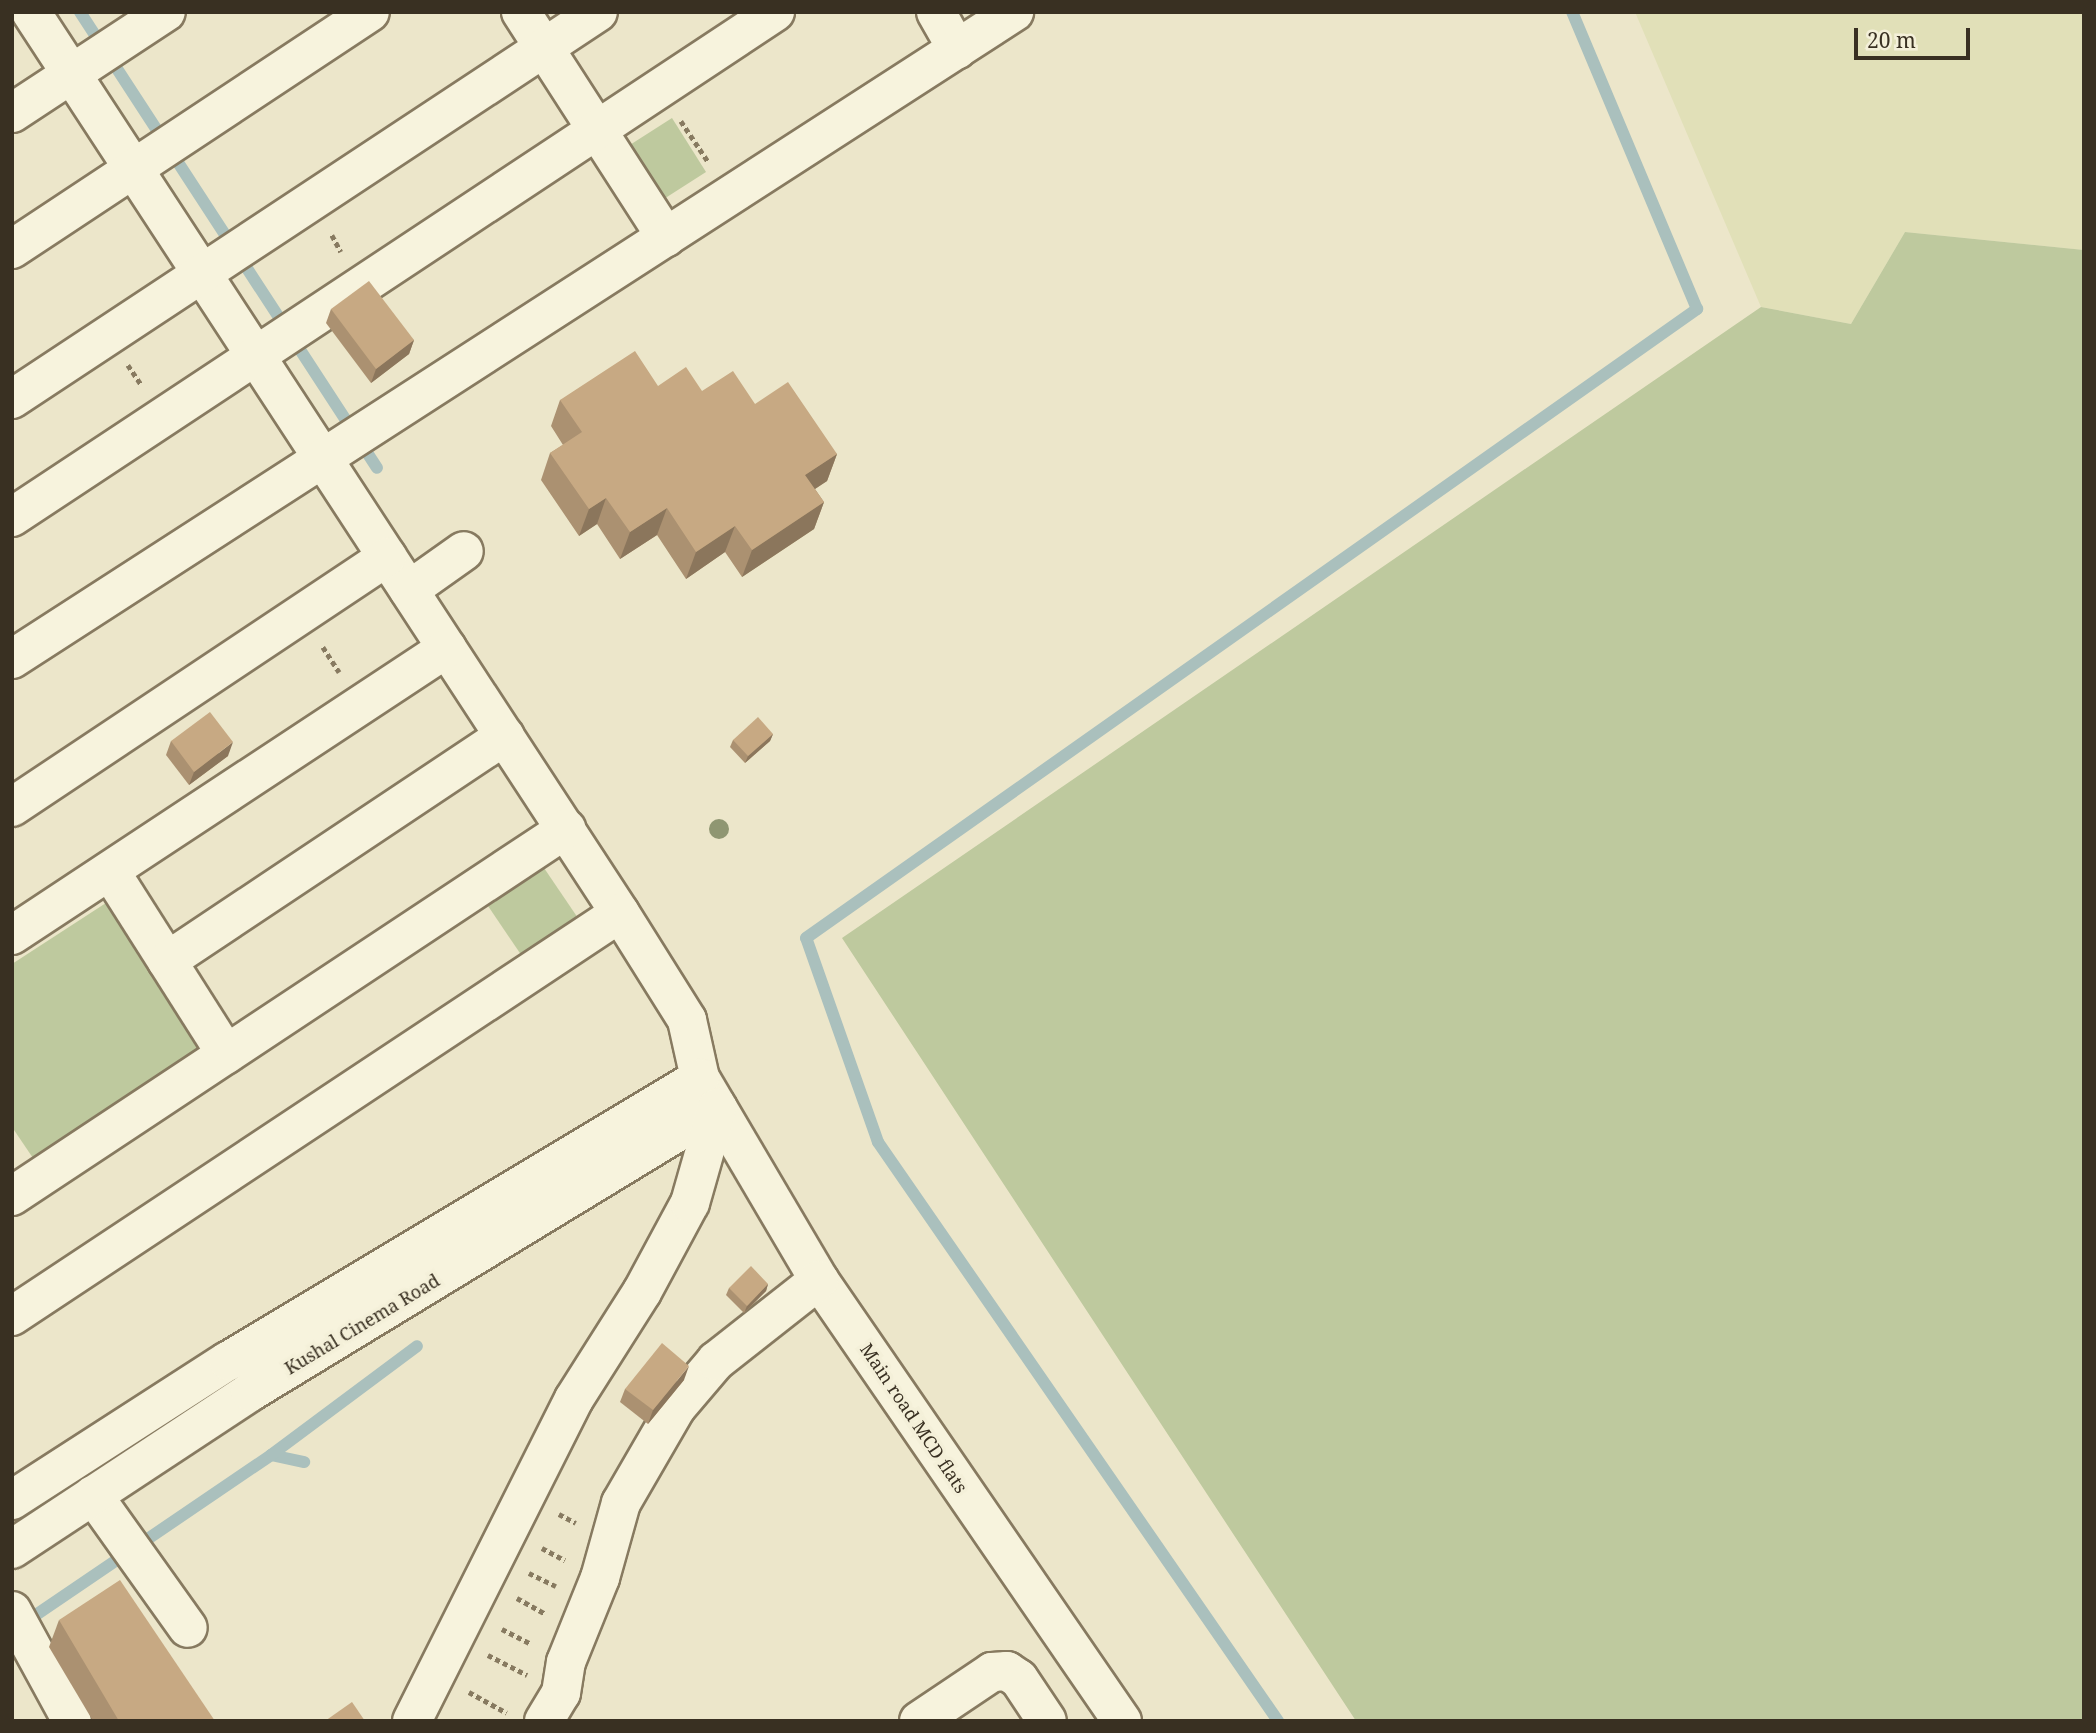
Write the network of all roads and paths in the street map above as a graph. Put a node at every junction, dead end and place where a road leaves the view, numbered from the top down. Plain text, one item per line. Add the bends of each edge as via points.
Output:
1 (31, 12) edge
2 (166, 12) edge
3 (370, 12) edge
4 (521, 12) edge
5 (598, 12) edge
6 (775, 12) edge
7 (936, 12) edge
8 (1014, 12) edge
9 (546, 50) junction
10 (957, 50) junction
11 (71, 74) junction
12 (660, 88) junction
13 (12, 113) edge
14 (597, 130) junction
15 (133, 169) junction
16 (730, 196) junction
17 (312, 203) junction
18 (666, 237) junction
19 (12, 249) edge
20 (203, 275) junction
21 (362, 286) junction
22 (108, 336) junction
23 (256, 356) junction
24 (12, 399) edge
25 (164, 417) junction
26 (323, 459) junction
27 (12, 517) edge
28 (464, 551) dead end
29 (387, 557) junction
30 (409, 590) junction
31 (301, 614) junction
32 (447, 648) junction
33 (12, 659) edge
34 (360, 705) junction
35 (505, 736) junction
36 (12, 807) edge
37 (566, 829) junction
38 (110, 871) junction
39 (620, 913) junction
40 (12, 935) edge
41 (167, 961) junction
42 (226, 1054) junction
43 (709, 1093) junction
44 (16, 1186) edge
45 (819, 1280) junction
46 (12, 1315) edge
47 (228, 1361) junction
48 (250, 1392) junction
49 (93, 1495) junction
50 (524, 1495) junction
51 (12, 1500) edge
52 (608, 1541) junction
53 (12, 1549) edge
54 (481, 1582) junction
55 (12, 1611) edge
56 (188, 1628) dead end
57 (564, 1658) edge
58 (435, 1673) junction
59 (72, 1721) edge
60 (412, 1721) edge
61 (919, 1721) edge
62 (1047, 1721) edge
63 (1122, 1721) edge

1 - 11 street
2 - 11 street
3 - 15 street
4 - 9 street
5 - 9 street
6 - 12 street
7 - 10 street
8 - 10 street
9 - 14 street
9 - 17 street
10 - 16 street
11 - 13 street
11 - 15 street
12 - 14 street
12 - 16 path
14 - 18 street
14 - 21 street
15 - 19 street
15 - 20 street
16 - 18 street
17 - 20 street
17 - 21 path
18 - 26 street
20 - 22 street
20 - 23 street
21 - 23 street
22 - 24 street
22 - 25 path
23 - 25 street
23 - 26 street
25 - 27 street
26 - 29 street
26 - 33 street
28 - 30 street
29 - 30 street
29 - 31 street
30 - 32 street
31 - 34 path
31 - 36 street
32 - 34 street
32 - 35 street
34 - 38 street
35 - 37 street
35 - 41 street
37 - 39 street
37 - 42 street
38 - 40 street
38 - 41 street
39 - 43 street via 687,1020
39 - 46 street
41 - 42 street
42 - 44 street
43 - 45 street, Main road MCD flats
43 - 47 street
43 - 48 street, Kushal Cinema Road
43 - 50 street via 691,1202 642,1292 574,1399
45 - 52 street via 716,1361 676,1408 621,1503
45 - 63 street, Main road MCD flats
47 - 48 street
47 - 51 street
48 - 49 street, Kushal Cinema Road
49 - 53 street, Kushal Cinema Road
49 - 56 street
50 - 52 path
50 - 54 street
52 - 57 street
54 - 57 path
54 - 57 path
54 - 57 path
54 - 57 path
54 - 57 path
54 - 58 street
55 - 59 street
57 - 58 path
58 - 60 street
61 - 62 street via 992,1672 1007,1671 1019,1679

